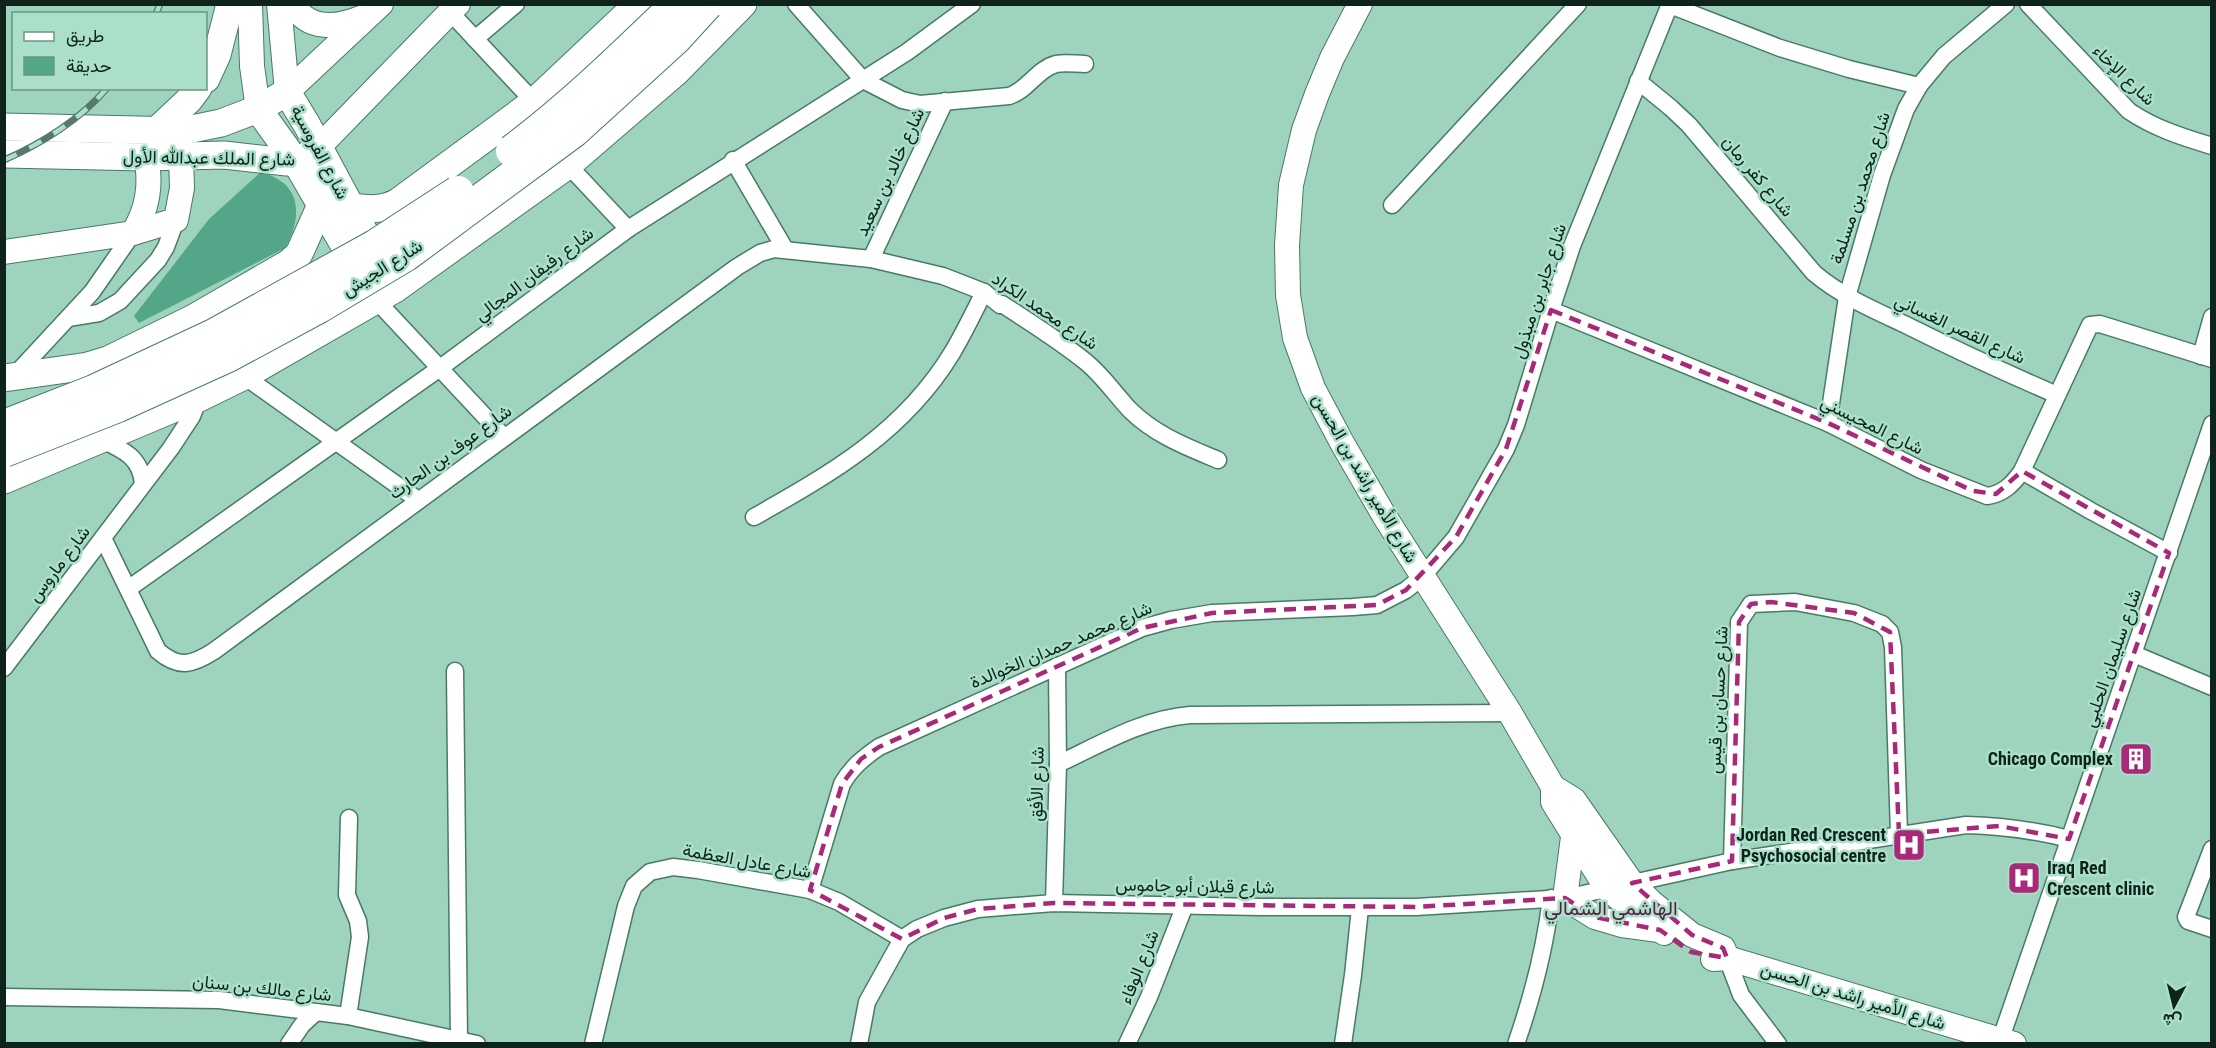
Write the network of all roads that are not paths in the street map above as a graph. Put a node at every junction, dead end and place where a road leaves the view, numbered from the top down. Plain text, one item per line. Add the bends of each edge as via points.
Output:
1 (230, 4) edge
2 (250, 4) edge
3 (279, 4) edge
4 (293, 4) edge
5 (516, 4) edge
6 (638, 4) edge
7 (677, 4) edge
8 (707, 4) edge
9 (742, 4) edge
10 (796, 4) edge
11 (972, 4) edge
12 (1360, 4) edge
13 (1578, 4) edge
14 (2006, 4) edge
15 (2028, 4) edge
16 (1670, 5) edge
17 (377, 9) edge
18 (455, 9) edge
19 (475, 39) junction
20 (1085, 64) dead end
21 (207, 76) edge
22 (863, 80) junction
23 (1638, 81) junction
24 (1919, 86) junction
25 (196, 90) edge
26 (286, 92) junction
27 (945, 101) junction
28 (534, 102) junction
29 (258, 109) junction
30 (4, 127) edge
31 (154, 132) junction
32 (2211, 146) edge
33 (319, 147) junction
34 (4, 154) edge
35 (181, 156) junction
36 (146, 157) junction
37 (734, 160) junction
38 (296, 162) junction
39 (568, 165) junction
40 (1392, 205) dead end
41 (321, 206) junction
42 (349, 207) junction
43 (176, 220) junction
44 (628, 229) junction
45 (133, 233) junction
46 (785, 249) junction
47 (4, 252) edge
48 (871, 259) junction
49 (984, 292) junction
50 (386, 294) junction
51 (1847, 297) junction
52 (1551, 310) junction
53 (2211, 317) edge
54 (68, 318) junction
55 (2206, 357) edge
56 (440, 368) junction
57 (10, 376) edge
58 (244, 376) junction
59 (2057, 395) junction
60 (199, 398) junction
61 (1828, 423) junction
62 (2211, 424) edge
63 (4, 426) edge
64 (504, 436) junction
65 (102, 440) junction
66 (335, 442) junction
67 (4, 451) edge
68 (1218, 460) dead end
69 (2022, 471) junction
70 (4, 480) edge
71 (143, 484) junction
72 (418, 500) junction
73 (754, 517) dead end
74 (103, 538) junction
75 (2169, 553) junction
76 (1422, 577) junction
77 (128, 589) junction
78 (2134, 654) junction
79 (1057, 666) junction
80 (4, 668) edge
81 (455, 671) dead end
82 (2211, 687) edge
83 (1510, 714) junction
84 (1058, 764) junction
85 (1553, 787) junction
86 (349, 818) dead end
87 (1899, 834) junction
88 (1574, 837) junction
89 (2069, 839) junction
90 (2211, 849) edge
91 (1732, 861) junction
92 (1632, 883) junction
93 (1607, 889) junction
94 (810, 890) junction
95 (1558, 898) junction
96 (1054, 903) junction
97 (1185, 905) junction
98 (1360, 908) junction
99 (2211, 929) edge
100 (1660, 930) junction
101 (902, 939) junction
102 (1727, 958) junction
103 (4, 998) edge
104 (316, 1012) junction
105 (348, 1016) junction
106 (459, 1041) junction
107 (1133, 1042) edge
108 (2005, 1042) edge
109 (289, 1044) edge
110 (477, 1044) edge
111 (593, 1044) edge
112 (859, 1044) edge
113 (1343, 1044) edge
114 (1516, 1044) edge
115 (1778, 1044) edge

1 - 21 main road via 217,55
2 - 29 street, شارع الفروسية
3 - 26 street, شارع الفروسية
4 - 17 street via 303,17 324,26 346,24
5 - 19 street
6 - 28 main road
7 - 63 highway, شارع الجيش, bridge via 537,132 447,200 375,246 214,335 94,391
8 - 67 highway, شارع الجيش, bridge via 675,39 574,131 406,255 319,308 228,356 118,406
9 - 39 main road via 676,72
10 - 22 street
11 - 22 street, شارع رفيفان المجالي
12 - 76 street, شارع الأمير راشد بن الحسن via 1332,58 1304,130 1291,185 1287,295 1295,338 1312,387
13 - 40 street
14 - 24 street, شارع محمد بن مسلمة via 1944,56
15 - 32 street, شارع الإخاء via 2129,111 2147,123
16 - 23 street, شارع جابر بن مبذول
16 - 24 street via 1780,48
17 - 26 street, شارع الملك عبدالله الأول
18 - 19 street
18 - 33 street, شارع الملك عبدالله الأول
19 - 28 street
20 - 27 street via 1054,64 1009,96
22 - 27 street via 911,103
22 - 37 street, شارع رفيفان المجالي
23 - 51 street, شارع كفر رمان via 1710,148 1814,273
23 - 52 street, شارع جابر بن مبذول via 1572,246
24 - 51 street, شارع محمد بن مسلمة via 1906,109 1882,175
25 - 31 main road
26 - 29 main road, شارع الملك عبدالله الأول
26 - 33 main road, شارع الفروسية
27 - 48 street, شارع خالد بن سعيد
28 - 42 main road via 386,209
29 - 31 main road, شارع الملك عبدالله الأول via 203,128
29 - 38 main road, شارع الفروسية
30 - 31 main road, شارع الملك عبدالله الأول
33 - 38 main road, شارع الملك عبدالله الأول
33 - 42 main road, شارع الفروسية
34 - 36 main road, شارع الملك عبدالله الأول
35 - 36 main road, شارع الملك عبدالله الأول
35 - 38 main road, شارع الملك عبدالله الأول via 224,155
35 - 43 street via 182,188
36 - 45 street via 148,197
37 - 44 street, شارع رفيفان المجالي
37 - 46 street
38 - 41 main road, شارع الفروسية
39 - 44 street
39 - 50 main road
41 - 50 main road, شارع الفروسية
41 - 57 main road via 299,254 289,263 192,319 108,360 67,370
42 - 50 main road, شارع الفروسية
43 - 45 street
43 - 54 street via 158,260 120,301 99,313
44 - 56 street, شارع رفيفان المجالي
45 - 47 street via 53,234
45 - 54 street via 103,278
46 - 48 street, شارع محمد الكراد
46 - 64 street, شارع عوف بن الحارث via 749,259
48 - 49 street, شارع محمد الكراد via 943,276
49 - 68 street, شارع محمد الكراد via 1088,364 1150,427
49 - 73 street via 952,353 905,412 848,462
50 - 56 street, شارع الفروسية
50 - 58 main road
51 - 59 street, شارع القصر الغساني
51 - 61 street, شارع محمد بن مسلمة
52 - 61 street, شارع المحيسني
52 - 76 street, شارع جابر بن مبذول via 1526,398 1506,449 1456,537
53 - 55 street
54 - 57 street
55 - 59 street, شارع المحيسني via 2100,324 2090,325
56 - 64 street, شارع الفروسية
56 - 66 street, شارع رفيفان المجالي
58 - 60 main road
58 - 66 street
59 - 69 street, شارع المحيسني
60 - 65 main road
60 - 71 street, شارع ماروس via 182,432
61 - 69 street, شارع المحيسني via 1921,470 1987,496 2007,489
62 - 75 street, شارع سليمان الحلبي
64 - 72 street, شارع عوف بن الحارث
65 - 70 main road
65 - 71 street via 131,455 141,469
66 - 72 street
66 - 77 street, شارع رفيفان المجالي
69 - 75 street
71 - 74 street, شارع ماروس
72 - 77 street, شارع عوف بن الحارث via 196,662 176,662 158,651
74 - 77 street, شارع عوف بن الحارث
74 - 80 street, شارع ماروس
75 - 78 street, شارع سليمان الحلبي
76 - 79 street, شارع محمد حمدان الخوالدة via 1377,604 1212,613 1171,620 1142,628
76 - 83 street, شارع الأمير راشد بن الحسن
78 - 82 street
78 - 89 street, شارع سليمان الحلبي
79 - 84 street, شارع الأفق
79 - 94 street, شارع محمد حمدان الخوالدة via 879,747 861,759 842,784
81 - 106 street
83 - 84 street via 1168,717 1136,727
83 - 85 street, شارع الأمير راشد بن الحسن
84 - 96 street, شارع الأفق
85 - 88 street, شارع الأمير راشد بن الحسن via 1553,802
85 - 92 street, شارع الأمير راشد بن الحسن via 1574,800
86 - 105 street via 347,895 360,937
87 - 89 street, شارع قبلان أبو جاموس via 1966,825 2031,830
87 - 91 street, شارع قبلان أبو جاموس
87 - 91 street, شارع حسان بن قيس via 1890,632 1882,624 1854,613 1795,602 1751,604 1739,622
88 - 93 street, شارع الأمير راشد بن الحسن
88 - 95 street
89 - 108 street, شارع سليمان الحلبي
90 - 99 street via 2186,916 2188,921
91 - 92 street, شارع قبلان أبو جاموس
92 - 93 street, شارع قبلان أبو جاموس
92 - 102 street, شارع الأمير راشد بن الحسن via 1692,935 1723,948
93 - 95 street, شارع قبلان أبو جاموس
93 - 100 street, شارع الأمير راشد بن الحسن
94 - 101 street, شارع عادل العظمة via 839,902
94 - 111 street, شارع عادل العظمة via 673,867 650,872 634,886 626,906
95 - 98 street, شارع قبلان أبو جاموس
95 - 100 street via 1622,926
95 - 114 street
96 - 97 street, شارع قبلان أبو جاموس
96 - 101 street, شارع قبلان أبو جاموس via 978,909 917,929
97 - 98 street, شارع قبلان أبو جاموس
97 - 107 street, شارع الوفاء
98 - 113 street
100 - 102 street, شارع الأمير راشد بن الحسن via 1691,952
101 - 112 street via 867,1002
102 - 108 street, شارع الأمير راشد بن الحسن
102 - 115 street via 1741,995
103 - 104 street, شارع مالك بن سنان via 219,1000
104 - 105 street, شارع مالك بن سنان
104 - 109 street
105 - 106 street, شارع مالك بن سنان
106 - 110 street, شارع مالك بن سنان

